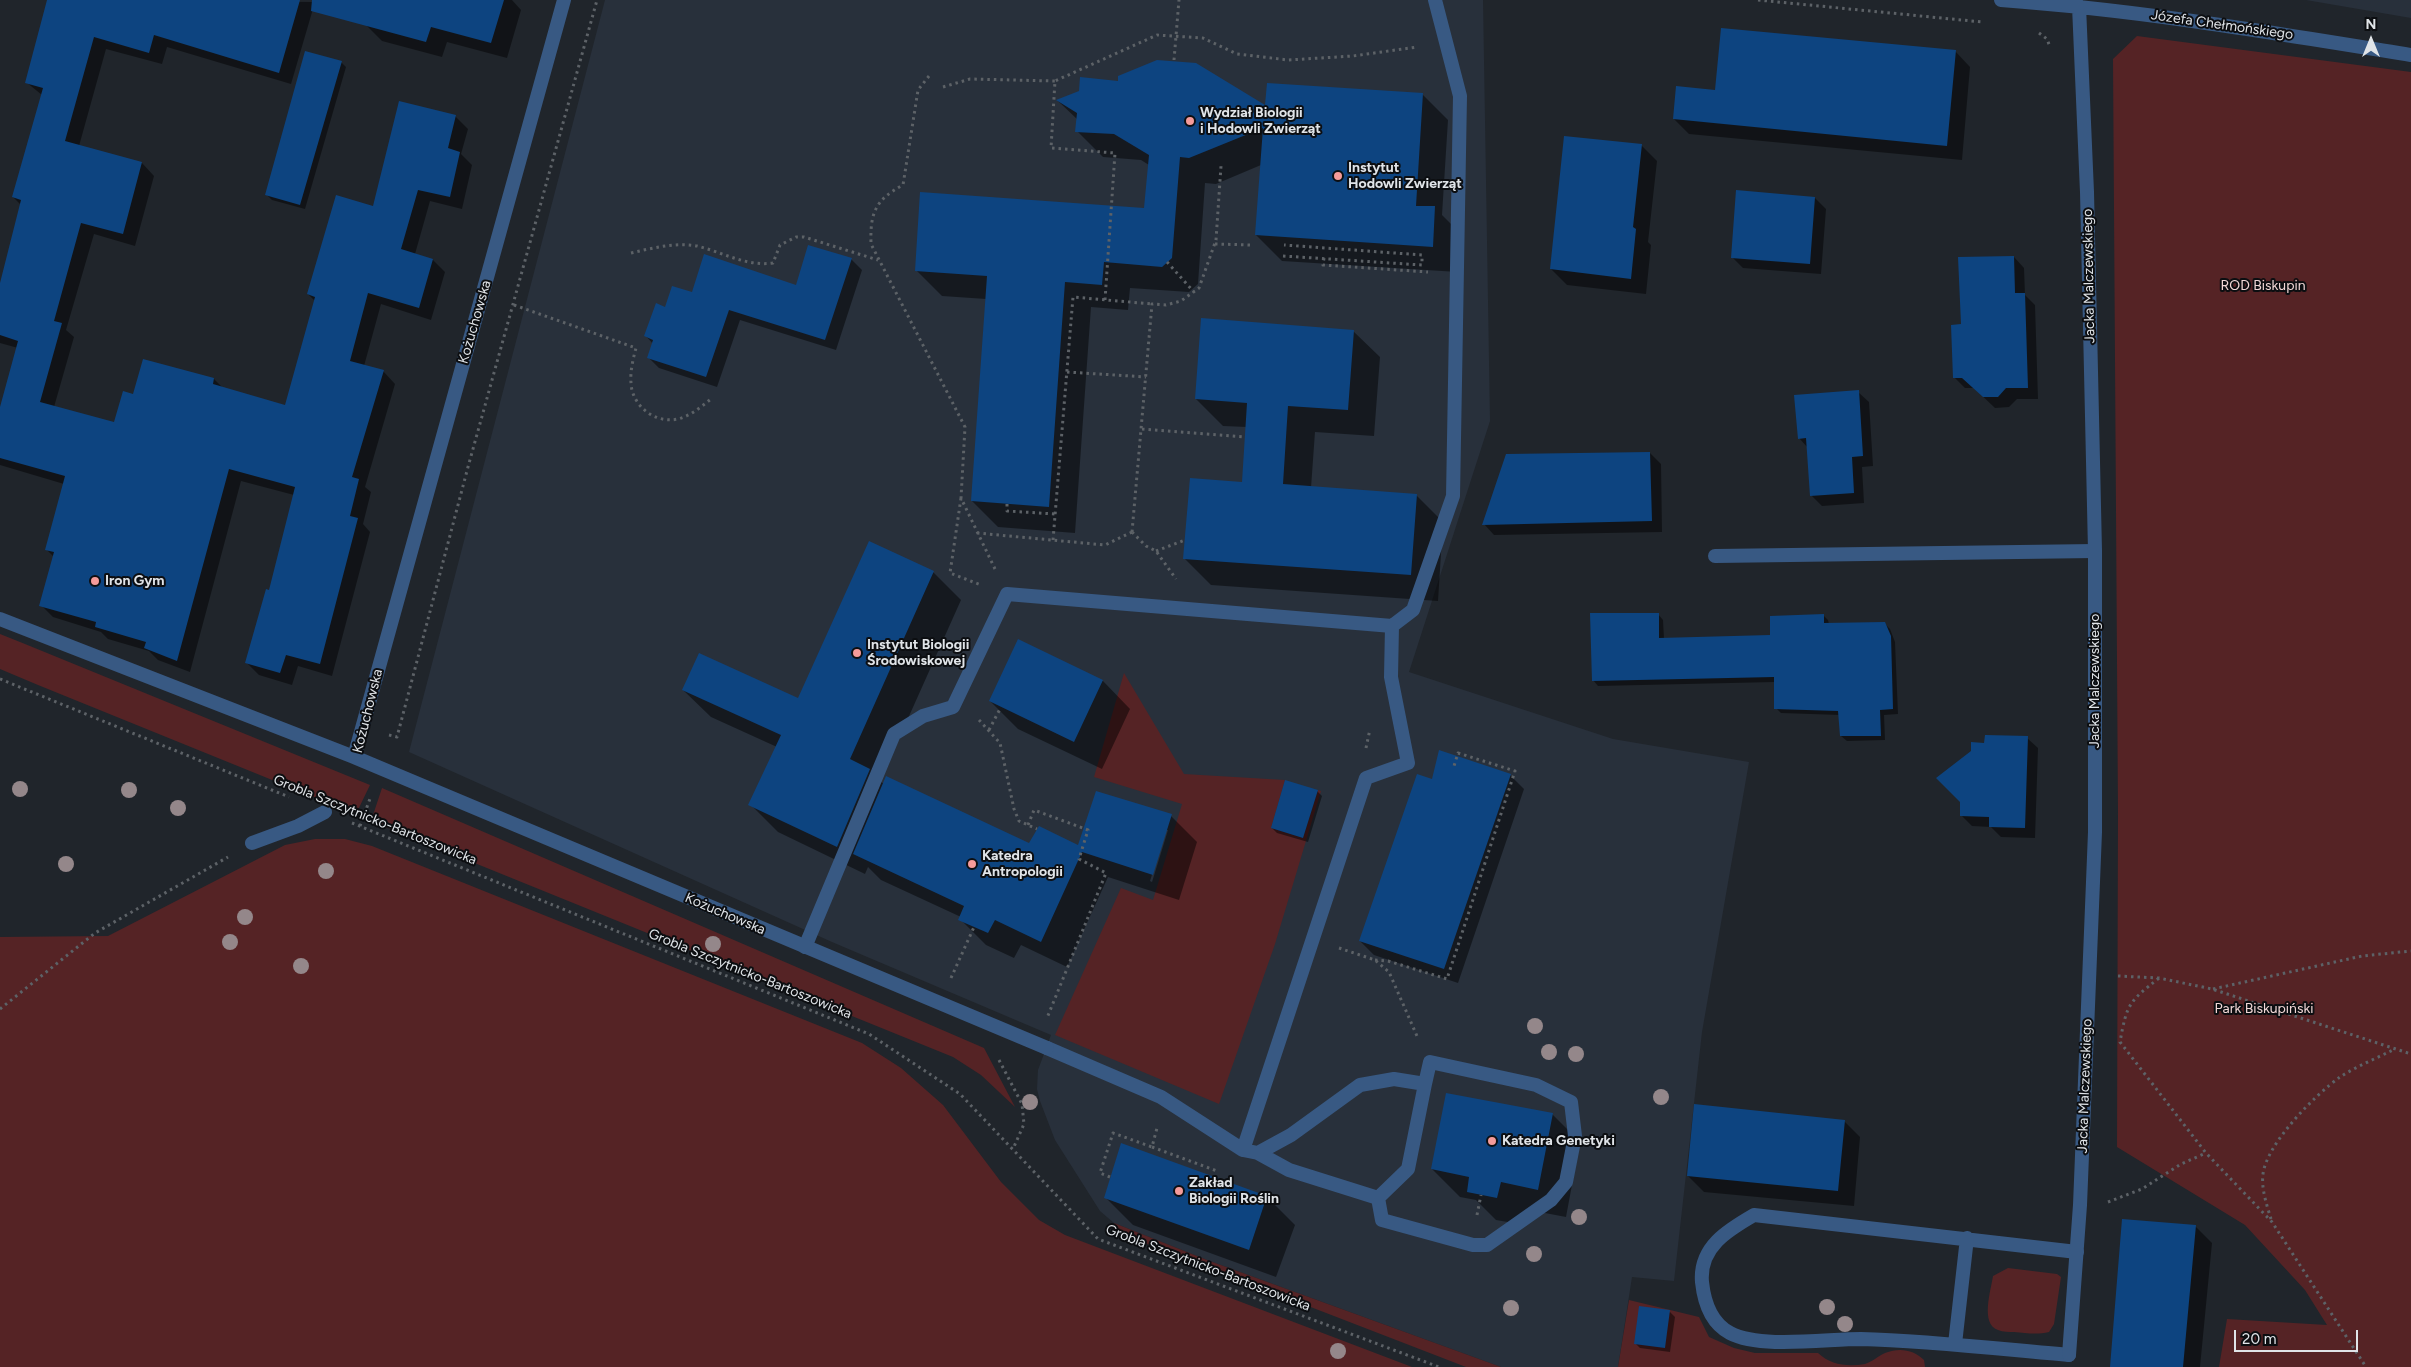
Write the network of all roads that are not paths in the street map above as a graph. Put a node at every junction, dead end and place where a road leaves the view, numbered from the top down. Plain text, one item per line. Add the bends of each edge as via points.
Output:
1 (564, 0) edge
2 (1436, 0) edge
3 (2001, 0) edge
4 (2079, 6) junction
5 (2411, 55) edge
6 (2095, 551) junction
7 (1715, 556) dead end
8 (0, 619) edge
9 (1392, 626) junction
10 (354, 757) junction
11 (325, 812) road end
12 (252, 843) road end
13 (805, 947) junction
14 (1425, 1084) junction
15 (1243, 1150) junction
16 (1258, 1153) junction
17 (1378, 1198) junction
18 (1967, 1238) junction
19 (2077, 1252) junction
20 (1955, 1344) junction

1 - 10 street, Kożuchowska
2 - 9 street via 1460,96 1454,496 1412,610
3 - 4 street, Józefa Chełmońskiego
4 - 5 street, Józefa Chełmońskiego via 2227,24
4 - 6 street, Jacka Malczewskiego via 2087,192
6 - 7 street
6 - 19 street, Jacka Malczewskiego via 2096,832
8 - 10 street
9 - 13 street via 1007,594 953,706 922,716 894,734
9 - 15 street via 1391,678 1408,763 1366,778
10 - 13 street, Kożuchowska
11 - 12 street
13 - 15 street, Kożuchowska via 1161,1097
14 - 16 street via 1394,1079 1360,1085 1290,1135
14 - 17 street via 1408,1169
14 - 17 street via 1430,1062 1536,1085 1571,1102 1575,1136 1566,1182 1551,1200 1487,1245 1473,1245 1382,1220
15 - 16 street
16 - 17 street via 1289,1170
18 - 19 street
18 - 20 street
18 - 20 street via 1754,1215 1726,1232 1709,1250 1702,1275 1704,1299 1717,1323 1730,1333 1761,1341 1861,1340
19 - 20 street, Jacka Malczewskiego via 2069,1355

